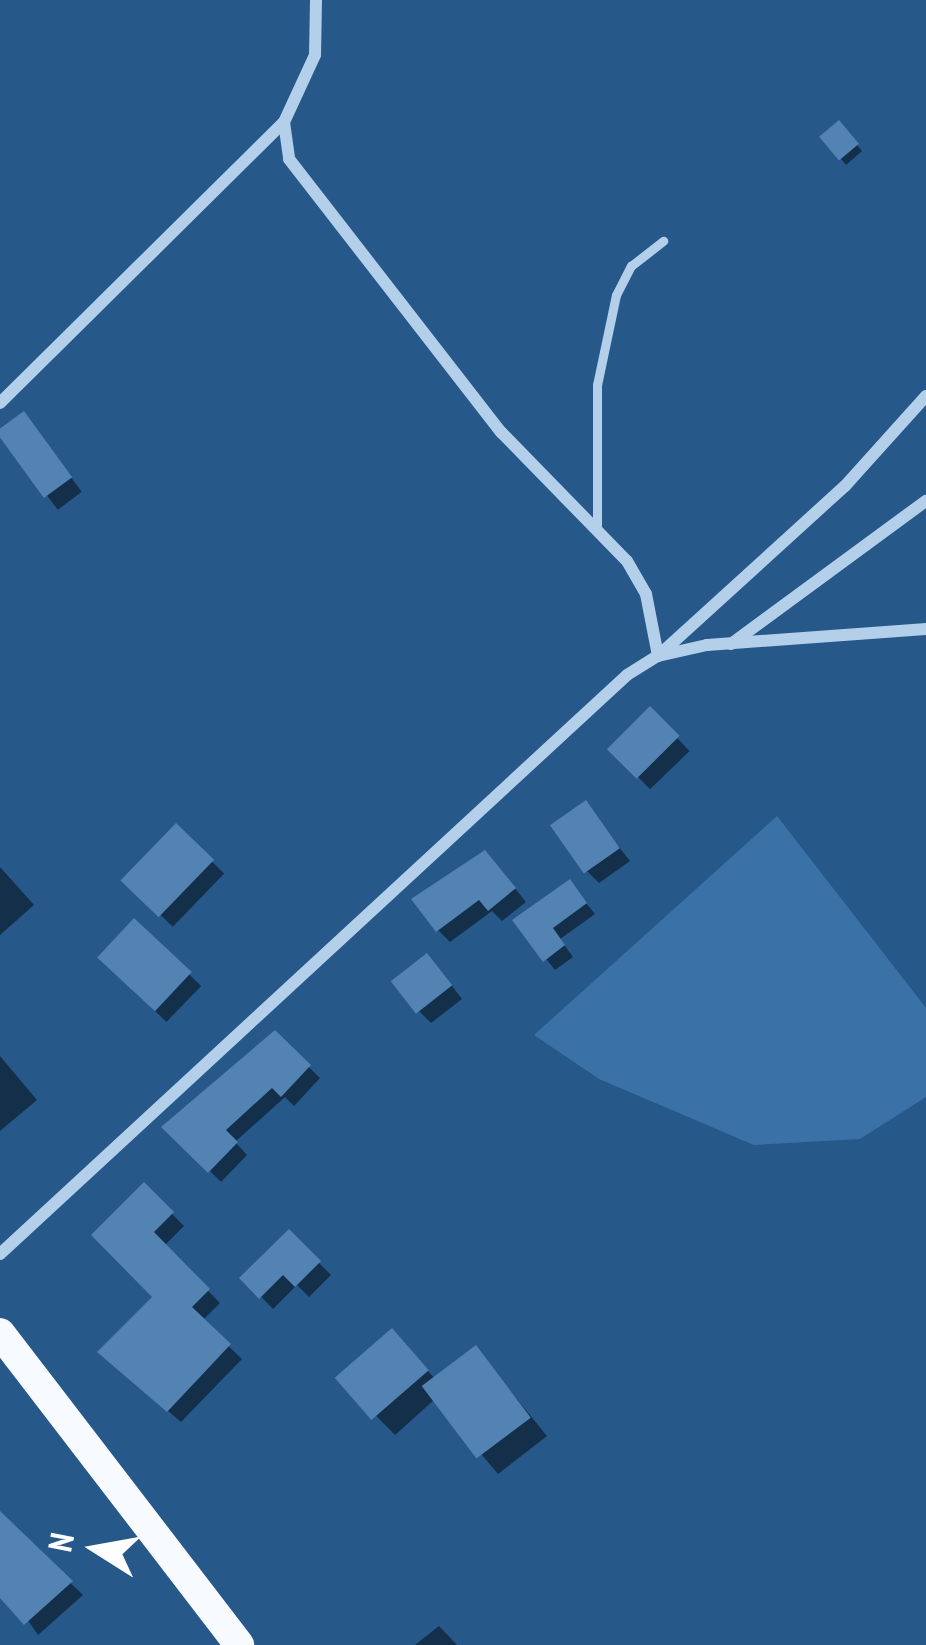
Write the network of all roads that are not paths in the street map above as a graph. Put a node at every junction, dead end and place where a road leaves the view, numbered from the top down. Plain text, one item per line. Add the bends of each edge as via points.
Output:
1 (316, 0) edge
2 (284, 122) junction
3 (663, 241) dead end
4 (926, 395) edge
5 (0, 403) edge
6 (926, 501) edge
7 (597, 535) junction
8 (926, 629) edge
9 (730, 644) junction
10 (658, 656) junction
11 (0, 1254) edge
12 (0, 1333) edge
13 (238, 1645) edge

1 - 2 street via 315,55
2 - 5 street
2 - 7 street via 290,160 310,194 501,432
3 - 7 lane via 631,266 612,314 597,385
4 - 10 street via 845,485
6 - 9 street
7 - 10 street via 646,594
8 - 9 street
9 - 10 street
10 - 11 street via 473,813
12 - 13 main road

